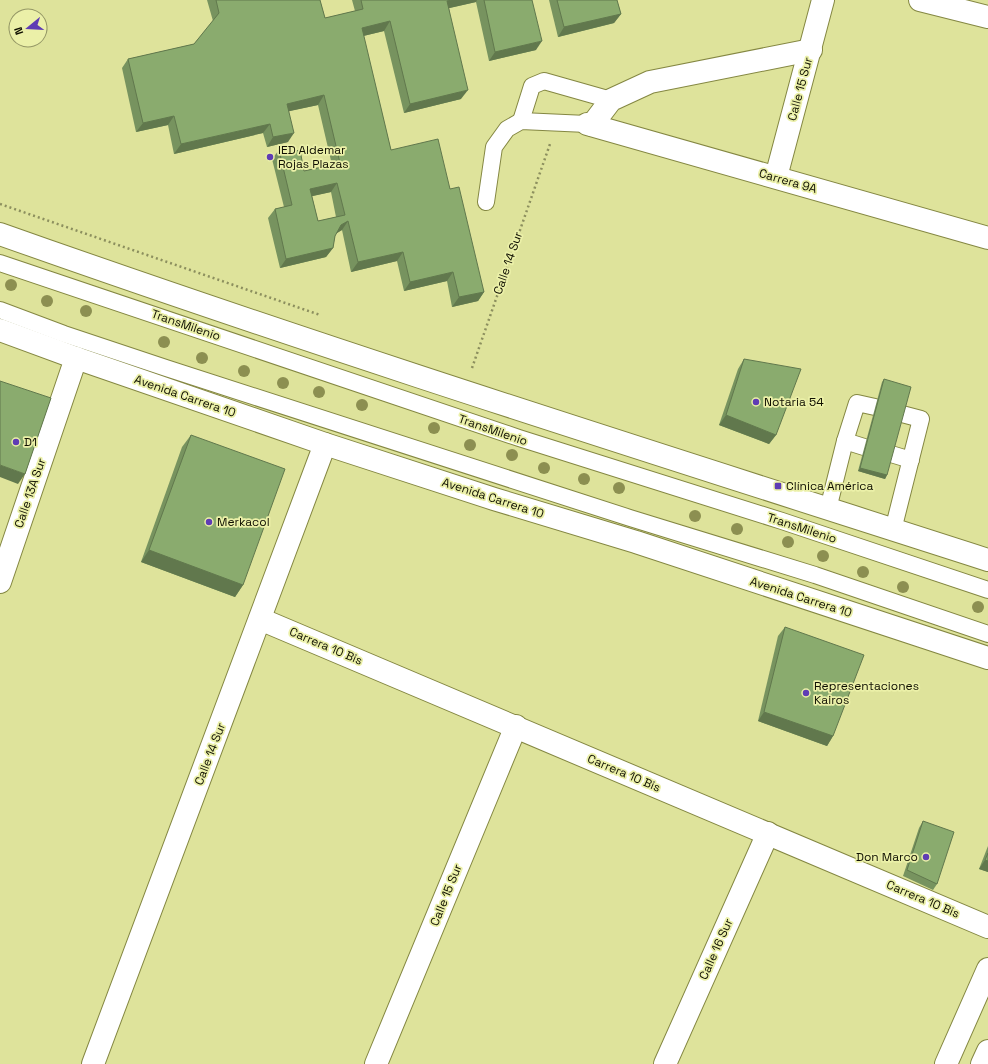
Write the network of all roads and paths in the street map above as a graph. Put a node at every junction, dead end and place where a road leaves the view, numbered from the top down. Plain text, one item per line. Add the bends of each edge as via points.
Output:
1 (823, 0) edge
2 (920, 0) edge
3 (988, 17) edge
4 (811, 50) junction
5 (611, 100) junction
6 (521, 121) junction
7 (590, 124) junction
8 (550, 143) dead end
9 (776, 177) junction
10 (486, 202) dead end
11 (0, 204) edge
12 (0, 234) edge
13 (988, 238) edge
14 (0, 263) edge
15 (0, 310) edge
16 (321, 316) dead end
17 (0, 330) edge
18 (76, 358) junction
19 (466, 365) dead end
20 (472, 367) junction
21 (480, 370) dead end
22 (464, 391) junction
23 (875, 407) edge
24 (902, 414) edge
25 (846, 441) junction
26 (324, 444) junction
27 (864, 447) edge
28 (891, 454) edge
29 (911, 460) junction
30 (828, 509) junction
31 (893, 530) junction
32 (988, 560) edge
33 (0, 582) edge
34 (988, 590) edge
35 (260, 619) junction
36 (988, 634) edge
37 (988, 658) edge
38 (516, 726) junction
39 (768, 833) junction
40 (988, 926) edge
41 (988, 969) edge
42 (988, 1052) edge
43 (93, 1064) edge
44 (376, 1064) edge
45 (664, 1064) edge
46 (946, 1064) edge
47 (982, 1064) edge

1 - 4 street, Calle 15 Sur
2 - 3 street
4 - 5 street via 650,82
4 - 9 street, Calle 15 Sur
5 - 6 lane via 544,81 532,86
5 - 7 street
6 - 7 lane
6 - 10 lane via 507,129 494,147
7 - 9 street, Carrera 9A
8 - 20 path, Calle 14 Sur
9 - 13 street, Carrera 9A
11 - 16 path
12 - 22 street via 154,289
14 - 34 lane, TransMilenio via 519,438
15 - 36 lane via 173,370 623,516 815,575
17 - 18 street, Avenida Carrera 10
18 - 26 street, Avenida Carrera 10
18 - 33 street, Calle 13A Sur
19 - 20 path
20 - 21 path
20 - 22 path, Calle 14 Sur
22 - 30 street
23 - 25 lane via 857,403
24 - 29 lane via 921,419
25 - 27 lane
25 - 30 lane
26 - 35 street, Calle 14 Sur
26 - 37 street, Avenida Carrera 10 via 636,542
28 - 29 lane
29 - 31 lane
30 - 31 street
31 - 32 street
35 - 38 street, Carrera 10 Bis
35 - 43 street, Calle 14 Sur
38 - 39 street, Carrera 10 Bis
38 - 44 street, Calle 15 Sur
39 - 40 street, Carrera 10 Bis
39 - 45 street, Calle 16 Sur
41 - 46 street
42 - 47 street

